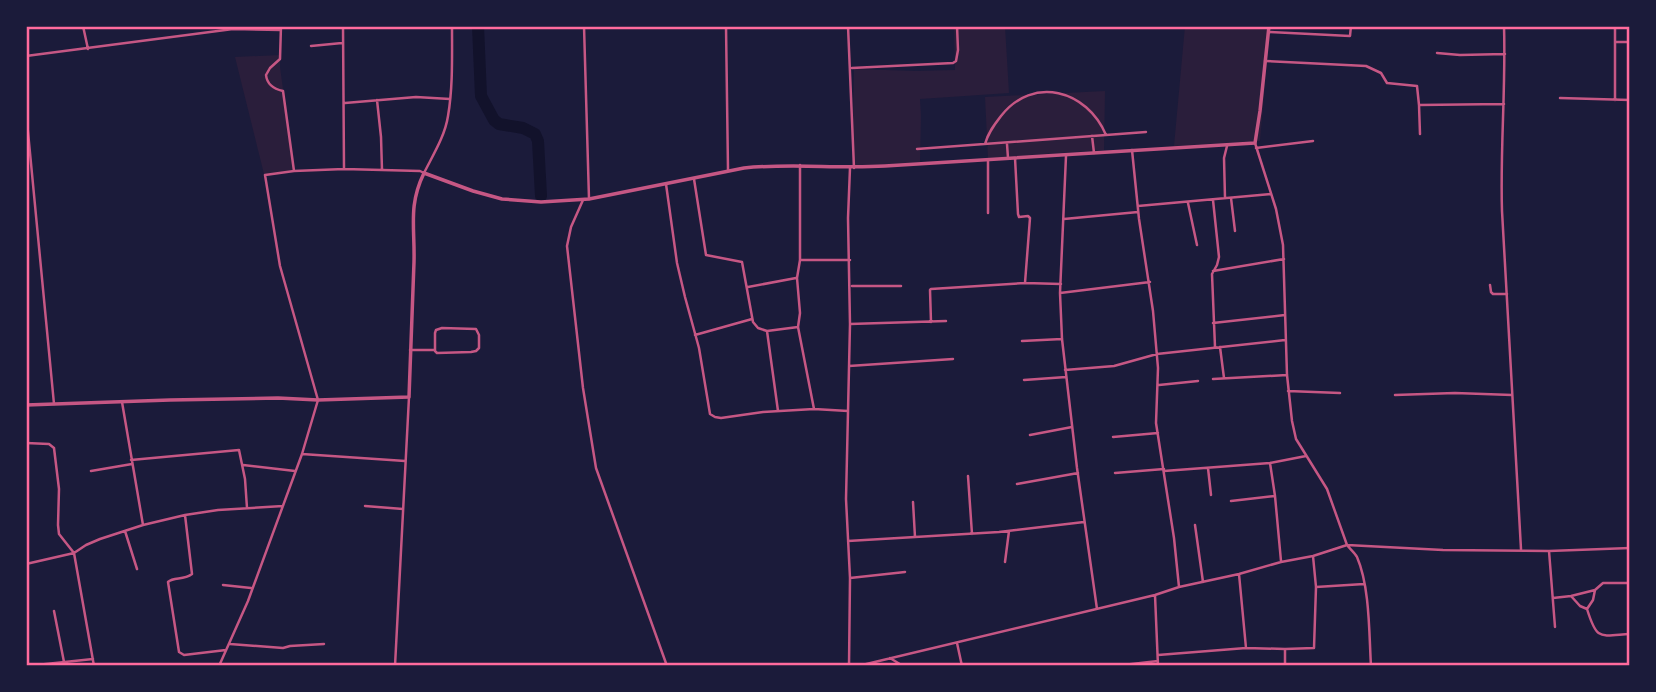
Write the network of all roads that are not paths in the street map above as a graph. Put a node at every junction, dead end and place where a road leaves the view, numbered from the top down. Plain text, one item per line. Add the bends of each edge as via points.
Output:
1 (83, 26) edge
2 (344, 26) edge
3 (452, 26) edge
4 (584, 26) edge
5 (726, 26) edge
6 (848, 26) edge
7 (957, 26) edge
8 (1351, 26) edge
9 (1504, 26) edge
10 (1615, 26) edge
11 (232, 28) edge
12 (281, 28) edge
13 (1269, 29) edge
14 (1615, 42) junction
15 (1630, 42) edge
16 (342, 43) junction
17 (311, 46) dead end
18 (88, 49) junction
19 (1437, 53) dead end
20 (1505, 54) junction
21 (26, 56) edge
22 (1265, 61) junction
23 (850, 68) junction
24 (1560, 98) dead end
25 (450, 99) junction
26 (377, 100) junction
27 (1615, 100) junction
28 (1630, 100) edge
29 (344, 103) junction
30 (1504, 104) junction
31 (1419, 105) junction
32 (26, 111) edge
33 (1146, 132) dead end
34 (1420, 134) dead end
35 (1092, 135) junction
36 (1106, 135) junction
37 (1313, 141) dead end
38 (1007, 143) junction
39 (985, 144) junction
40 (1228, 144) junction
41 (1256, 145) junction
42 (917, 149) dead end
43 (1132, 150) junction
44 (1094, 153) junction
45 (1066, 155) junction
46 (1008, 158) junction
47 (1015, 158) junction
48 (988, 160) junction
49 (800, 165) junction
50 (852, 168) junction
51 (344, 169) junction
52 (382, 170) junction
53 (294, 171) junction
54 (729, 171) junction
55 (424, 173) junction
56 (694, 179) junction
57 (666, 184) junction
58 (1271, 194) junction
59 (1225, 198) junction
60 (1231, 198) junction
61 (586, 199) junction
62 (1213, 200) junction
63 (1188, 203) junction
64 (1137, 206) junction
65 (1138, 212) junction
66 (988, 213) dead end
67 (1063, 219) junction
68 (1235, 231) dead end
69 (1197, 245) dead end
70 (1284, 259) junction
71 (800, 260) junction
72 (850, 260) junction
73 (1213, 271) junction
74 (797, 278) junction
75 (1150, 282) junction
76 (1025, 283) junction
77 (1061, 284) junction
78 (1490, 285) dead end
79 (851, 286) junction
80 (901, 286) dead end
81 (748, 287) junction
82 (1060, 293) junction
83 (1508, 294) junction
84 (1285, 316) junction
85 (752, 319) junction
86 (931, 321) junction
87 (946, 321) dead end
88 (1213, 323) junction
89 (850, 324) junction
90 (799, 327) junction
91 (767, 331) junction
92 (695, 335) junction
93 (1062, 339) junction
94 (1285, 340) junction
95 (1022, 341) dead end
96 (1215, 347) junction
97 (1220, 347) junction
98 (410, 350) junction
99 (435, 350) junction
100 (1157, 354) junction
101 (953, 359) dead end
102 (849, 366) junction
103 (1065, 370) junction
104 (1287, 375) junction
105 (1066, 377) junction
106 (1213, 379) dead end
107 (1224, 379) junction
108 (1024, 380) dead end
109 (1198, 381) dead end
110 (1158, 386) junction
111 (1288, 391) junction
112 (1340, 393) dead end
113 (1395, 395) dead end
114 (1512, 395) junction
115 (409, 397) junction
116 (318, 400) junction
117 (122, 402) junction
118 (54, 404) junction
119 (26, 405) edge
120 (814, 409) junction
121 (778, 411) junction
122 (848, 411) junction
123 (1072, 427) junction
124 (1158, 433) junction
125 (1030, 435) dead end
126 (1114, 437) dead end
127 (26, 443) edge
128 (302, 454) junction
129 (1306, 456) junction
130 (405, 461) junction
131 (132, 462) junction
132 (1270, 463) junction
133 (242, 465) junction
134 (1208, 468) junction
135 (1164, 470) junction
136 (91, 471) dead end
137 (295, 471) junction
138 (1115, 472) dead end
139 (1078, 473) junction
140 (968, 476) dead end
141 (1017, 484) dead end
142 (1211, 495) dead end
143 (1275, 496) junction
144 (1231, 501) dead end
145 (913, 502) dead end
146 (284, 506) junction
147 (365, 506) dead end
148 (247, 508) junction
149 (403, 509) junction
150 (185, 515) junction
151 (1084, 522) junction
152 (143, 525) junction
153 (1195, 525) dead end
154 (125, 531) junction
155 (1009, 531) junction
156 (972, 534) junction
157 (915, 537) junction
158 (848, 541) junction
159 (1347, 545) junction
160 (1630, 548) edge
161 (1521, 549) junction
162 (1549, 551) junction
163 (74, 553) junction
164 (1313, 556) junction
165 (1005, 562) dead end
166 (1281, 562) junction
167 (26, 564) edge
168 (137, 569) dead end
169 (905, 572) dead end
170 (1239, 574) junction
171 (850, 578) junction
172 (1203, 582) junction
173 (1630, 583) edge
174 (1364, 584) junction
175 (223, 585) dead end
176 (1179, 587) junction
177 (1316, 587) junction
178 (252, 588) junction
179 (1595, 590) junction
180 (1155, 595) junction
181 (1571, 596) junction
182 (1553, 598) junction
183 (1097, 609) junction
184 (1587, 609) junction
185 (54, 611) dead end
186 (1555, 627) dead end
187 (1630, 634) edge
188 (957, 643) junction
189 (229, 644) junction
190 (324, 644) dead end
191 (1246, 648) junction
192 (1285, 649) junction
193 (226, 650) junction
194 (1158, 655) junction
195 (890, 658) junction
196 (93, 659) junction
197 (64, 662) junction
198 (1158, 663) edge
199 (1122, 665) edge
200 (27, 666) edge
201 (94, 666) edge
202 (219, 666) edge
203 (395, 666) edge
204 (667, 666) edge
205 (849, 666) edge
206 (858, 666) edge
207 (903, 666) edge
208 (962, 666) edge
209 (1285, 666) edge
210 (1371, 666) edge

1 - 18 street
2 - 16 street
3 - 25 street
4 - 61 street
5 - 54 street
6 - 23 street
7 - 23 street via 957,60
8 - 13 street via 1350,36
9 - 20 street
10 - 14 street
11 - 12 street
11 - 18 street
12 - 53 street via 281,60 266,75 268,83 283,91
13 - 22 street
14 - 15 street
14 - 27 street
16 - 17 street
16 - 29 street
18 - 21 street
19 - 20 street
20 - 30 street
22 - 31 street via 1366,66 1387,83 1417,86
22 - 41 street
23 - 50 street
24 - 27 street
25 - 26 street
25 - 55 street via 448,118
26 - 29 street
26 - 52 street
27 - 28 street
29 - 51 street
30 - 31 street
30 - 83 street via 1501,188
31 - 34 street
32 - 118 street
33 - 36 street
35 - 36 street
35 - 38 street
35 - 44 street
36 - 39 street via 1084,104 1048,92 1021,98 1006,109
37 - 41 street
38 - 39 street
38 - 46 street
39 - 42 street
40 - 41 street
40 - 43 street
40 - 59 street
41 - 58 street
43 - 44 street
43 - 64 street
44 - 45 street
45 - 47 street
45 - 67 street
46 - 47 street
46 - 48 street
47 - 76 street via 1017,214 1030,218
48 - 50 street
48 - 66 street
49 - 50 street
49 - 54 street
49 - 71 street
50 - 72 street
51 - 52 street
51 - 53 street
52 - 55 street
53 - 116 street via 265,176 280,267
54 - 56 street
55 - 61 street via 502,199
55 - 98 street via 413,215
56 - 57 street
56 - 81 street via 706,255 742,262
57 - 61 street
57 - 92 street via 677,262
58 - 60 street
58 - 70 street
59 - 60 street
59 - 62 street
60 - 68 street
61 - 204 street via 567,246 596,468
62 - 63 street
62 - 73 street via 1219,257
63 - 64 street
63 - 69 street
64 - 65 street
65 - 67 street
65 - 75 street
67 - 77 street
70 - 73 street
70 - 84 street
71 - 72 street
71 - 74 street
72 - 79 street
73 - 88 street
74 - 81 street
74 - 90 street
75 - 82 street
75 - 100 street
76 - 77 street
76 - 86 street via 931,289
77 - 82 street
78 - 83 street via 1493,294
79 - 80 street
79 - 89 street
81 - 85 street
82 - 93 street
83 - 114 street
84 - 88 street
84 - 94 street
85 - 91 street
85 - 92 street
86 - 87 street
86 - 89 street
88 - 96 street
89 - 102 street
90 - 91 street
90 - 120 street
91 - 121 street
92 - 121 street via 711,416
93 - 95 street
93 - 103 street
94 - 97 street
94 - 104 street
96 - 97 street
96 - 100 street
97 - 107 street
98 - 99 street
98 - 115 street
99 - 99 street via 439,328 474,328 478,332 476,351 440,354
100 - 103 street via 1114,366
100 - 110 street
101 - 102 street
102 - 122 street
103 - 105 street
104 - 107 street
104 - 111 street
105 - 108 street
105 - 123 street
106 - 107 street
109 - 110 street
110 - 124 street
111 - 112 street
111 - 129 street via 1296,439
113 - 114 street
114 - 161 street
115 - 116 street
115 - 130 street
116 - 117 street
116 - 128 street
117 - 118 street
117 - 131 street
118 - 119 street
120 - 121 street
120 - 122 street
122 - 158 street
123 - 125 street
123 - 139 street
124 - 126 street
124 - 135 street
127 - 163 street via 54,448 59,534
128 - 130 street
128 - 137 street
129 - 132 street
129 - 159 street via 1327,489
130 - 149 street
131 - 133 street via 237,449
131 - 136 street
131 - 152 street
132 - 134 street
132 - 143 street
133 - 137 street
133 - 148 street
134 - 135 street
134 - 142 street
135 - 138 street
135 - 176 street
137 - 146 street
139 - 141 street
139 - 151 street
140 - 156 street
143 - 144 street
143 - 166 street
145 - 157 street
146 - 148 street
146 - 178 street
147 - 149 street
148 - 150 street
149 - 203 street
150 - 152 street
150 - 193 street via 192,574 168,582 179,652
151 - 155 street
151 - 183 street
152 - 154 street
153 - 172 street
154 - 163 street
154 - 168 street
155 - 156 street
155 - 165 street
156 - 157 street
157 - 158 street
158 - 171 street
159 - 161 street
159 - 164 street
159 - 174 street via 1356,555
160 - 162 street
161 - 162 street
162 - 182 street
163 - 167 street
163 - 196 street
164 - 166 street
164 - 177 street
166 - 170 street
169 - 171 street
170 - 172 street
170 - 191 street
171 - 205 street
172 - 176 street
173 - 179 street via 1603,583
174 - 177 street
174 - 210 street
175 - 178 street
176 - 180 street
177 - 192 street via 1314,648
178 - 189 street
179 - 181 street
179 - 184 street
180 - 183 street
180 - 194 street
181 - 182 street
181 - 184 street
182 - 186 street
183 - 188 street
184 - 187 street via 1597,634
185 - 197 street
188 - 195 street
188 - 208 street
189 - 190 street via 283,649
189 - 193 street
191 - 192 street
191 - 194 street
192 - 209 street
193 - 202 street
194 - 198 street
195 - 206 street
195 - 207 street
196 - 197 street
196 - 201 street
197 - 200 street
198 - 199 street

